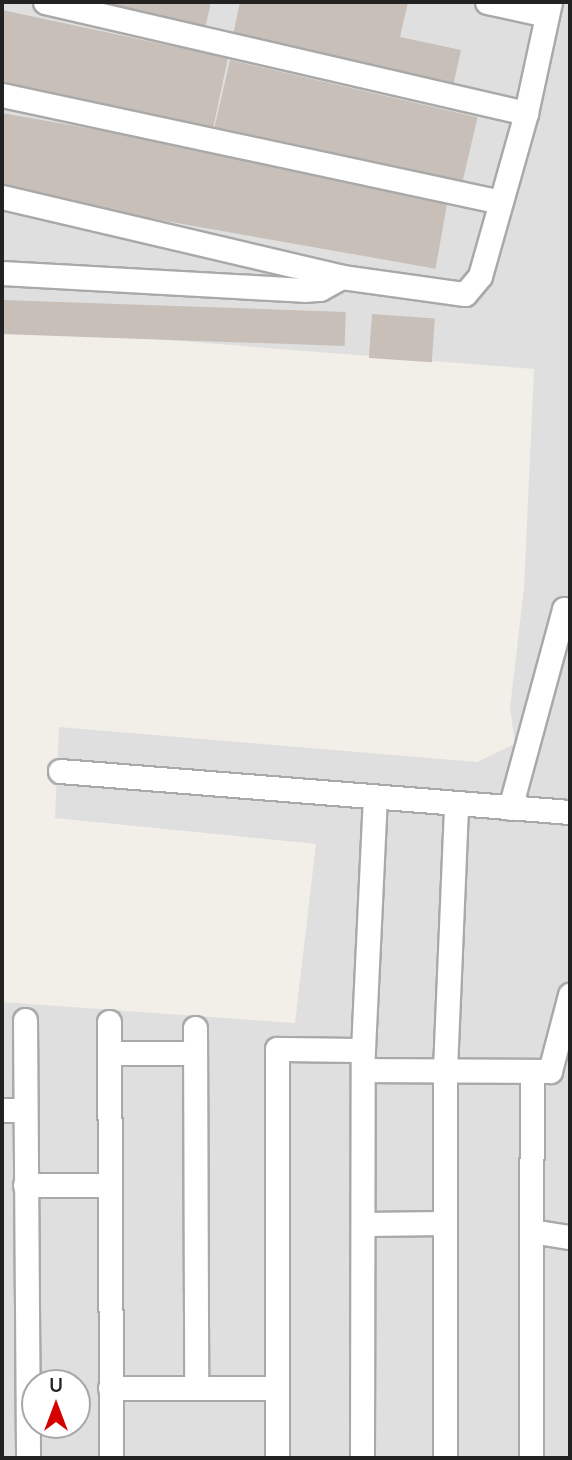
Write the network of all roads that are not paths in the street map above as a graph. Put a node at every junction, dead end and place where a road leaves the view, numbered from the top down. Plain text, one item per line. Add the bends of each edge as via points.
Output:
1 (45, 2) edge
2 (487, 2) edge
3 (548, 9) edge
4 (2, 95) edge
5 (526, 113) junction
6 (2, 197) edge
7 (501, 202) junction
8 (2, 273) edge
9 (342, 277) junction
10 (570, 611) edge
11 (60, 771) dead end
12 (375, 797) junction
13 (456, 803) junction
14 (510, 807) junction
15 (570, 812) edge
16 (570, 995) edge
17 (25, 1020) dead end
18 (109, 1022) dead end
19 (195, 1028) dead end
20 (109, 1053) junction
21 (195, 1054) junction
22 (363, 1060) junction
23 (445, 1070) junction
24 (532, 1071) junction
25 (2, 1110) edge
26 (25, 1110) junction
27 (25, 1185) junction
28 (110, 1185) junction
29 (445, 1223) junction
30 (363, 1224) junction
31 (531, 1231) junction
32 (570, 1237) edge
33 (110, 1388) junction
34 (196, 1388) junction
35 (275, 1388) junction
36 (28, 1458) edge
37 (110, 1458) edge
38 (277, 1458) edge
39 (362, 1458) edge
40 (445, 1458) edge
41 (531, 1458) edge

1 - 5 street
2 - 3 street
3 - 5 street
4 - 7 street
5 - 7 street
6 - 9 street
7 - 9 street via 480,276 465,294
8 - 9 street via 304,290 320,289
10 - 14 street via 564,609
11 - 12 street
12 - 13 street
12 - 22 street
13 - 14 street
13 - 23 street
14 - 15 street
16 - 24 street via 550,1071
17 - 26 street
18 - 20 street
19 - 21 street
20 - 21 street
20 - 28 street
21 - 34 street
22 - 23 street
22 - 30 street
22 - 35 street via 277,1049
23 - 24 street
23 - 29 street
24 - 31 street
25 - 26 street
26 - 27 street
27 - 28 street
27 - 36 street
28 - 33 street
29 - 30 street
29 - 40 street
30 - 39 street
31 - 32 street
31 - 41 street
33 - 34 street
33 - 37 street
34 - 35 street
35 - 38 street

